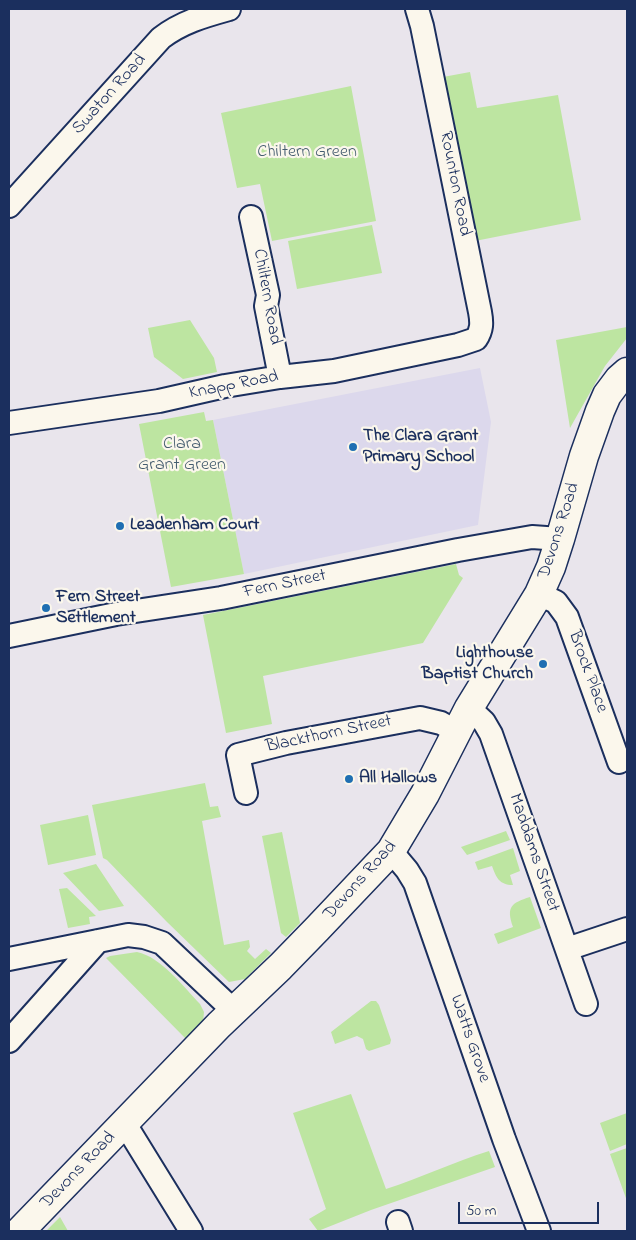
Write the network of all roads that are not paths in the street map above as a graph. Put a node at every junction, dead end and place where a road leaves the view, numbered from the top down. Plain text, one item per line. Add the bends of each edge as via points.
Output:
1 (228, 9) edge
2 (417, 9) edge
3 (9, 206) edge
4 (251, 217) dead end
5 (458, 345) joint
6 (627, 372) edge
7 (280, 377) junction
8 (9, 423) edge
9 (560, 539) junction
10 (539, 594) junction
11 (9, 636) edge
12 (463, 720) junction
13 (619, 762) dead end
14 (246, 793) dead end
15 (391, 851) junction
16 (627, 929) edge
17 (98, 941) junction
18 (567, 949) junction
19 (9, 958) edge
20 (586, 1004) dead end
21 (234, 1011) junction
22 (9, 1041) edge
23 (125, 1124) junction
24 (20, 1231) edge
25 (192, 1231) edge
26 (538, 1231) edge

1 - 3 street, Swaton Road via 184,23 161,38
2 - 5 street, Rounton Road via 482,323 476,339
4 - 7 street, Chiltern Road via 268,295 266,306
5 - 7 street, Knapp Road via 342,369
6 - 9 main road, Devons Road via 607,395 600,411
7 - 8 street, Knapp Road via 159,401
9 - 10 main road, Devons Road
9 - 11 street, Fern Street via 532,537 492,544
10 - 12 main road, Devons Road
10 - 13 street, Brock Place via 556,602 568,617
12 - 14 street, Blackthorn Street via 441,722 420,718 238,755
12 - 15 main road, Devons Road
12 - 18 street, Maddams Street via 484,722 491,734
15 - 21 main road, Devons Road via 293,955
15 - 26 street, Watts Grove via 415,883
16 - 18 street
17 - 19 street
17 - 21 street via 128,935 162,943
17 - 22 street
18 - 20 street, Maddams Street
21 - 23 main road, Devons Road
23 - 24 main road, Devons Road
23 - 25 street

